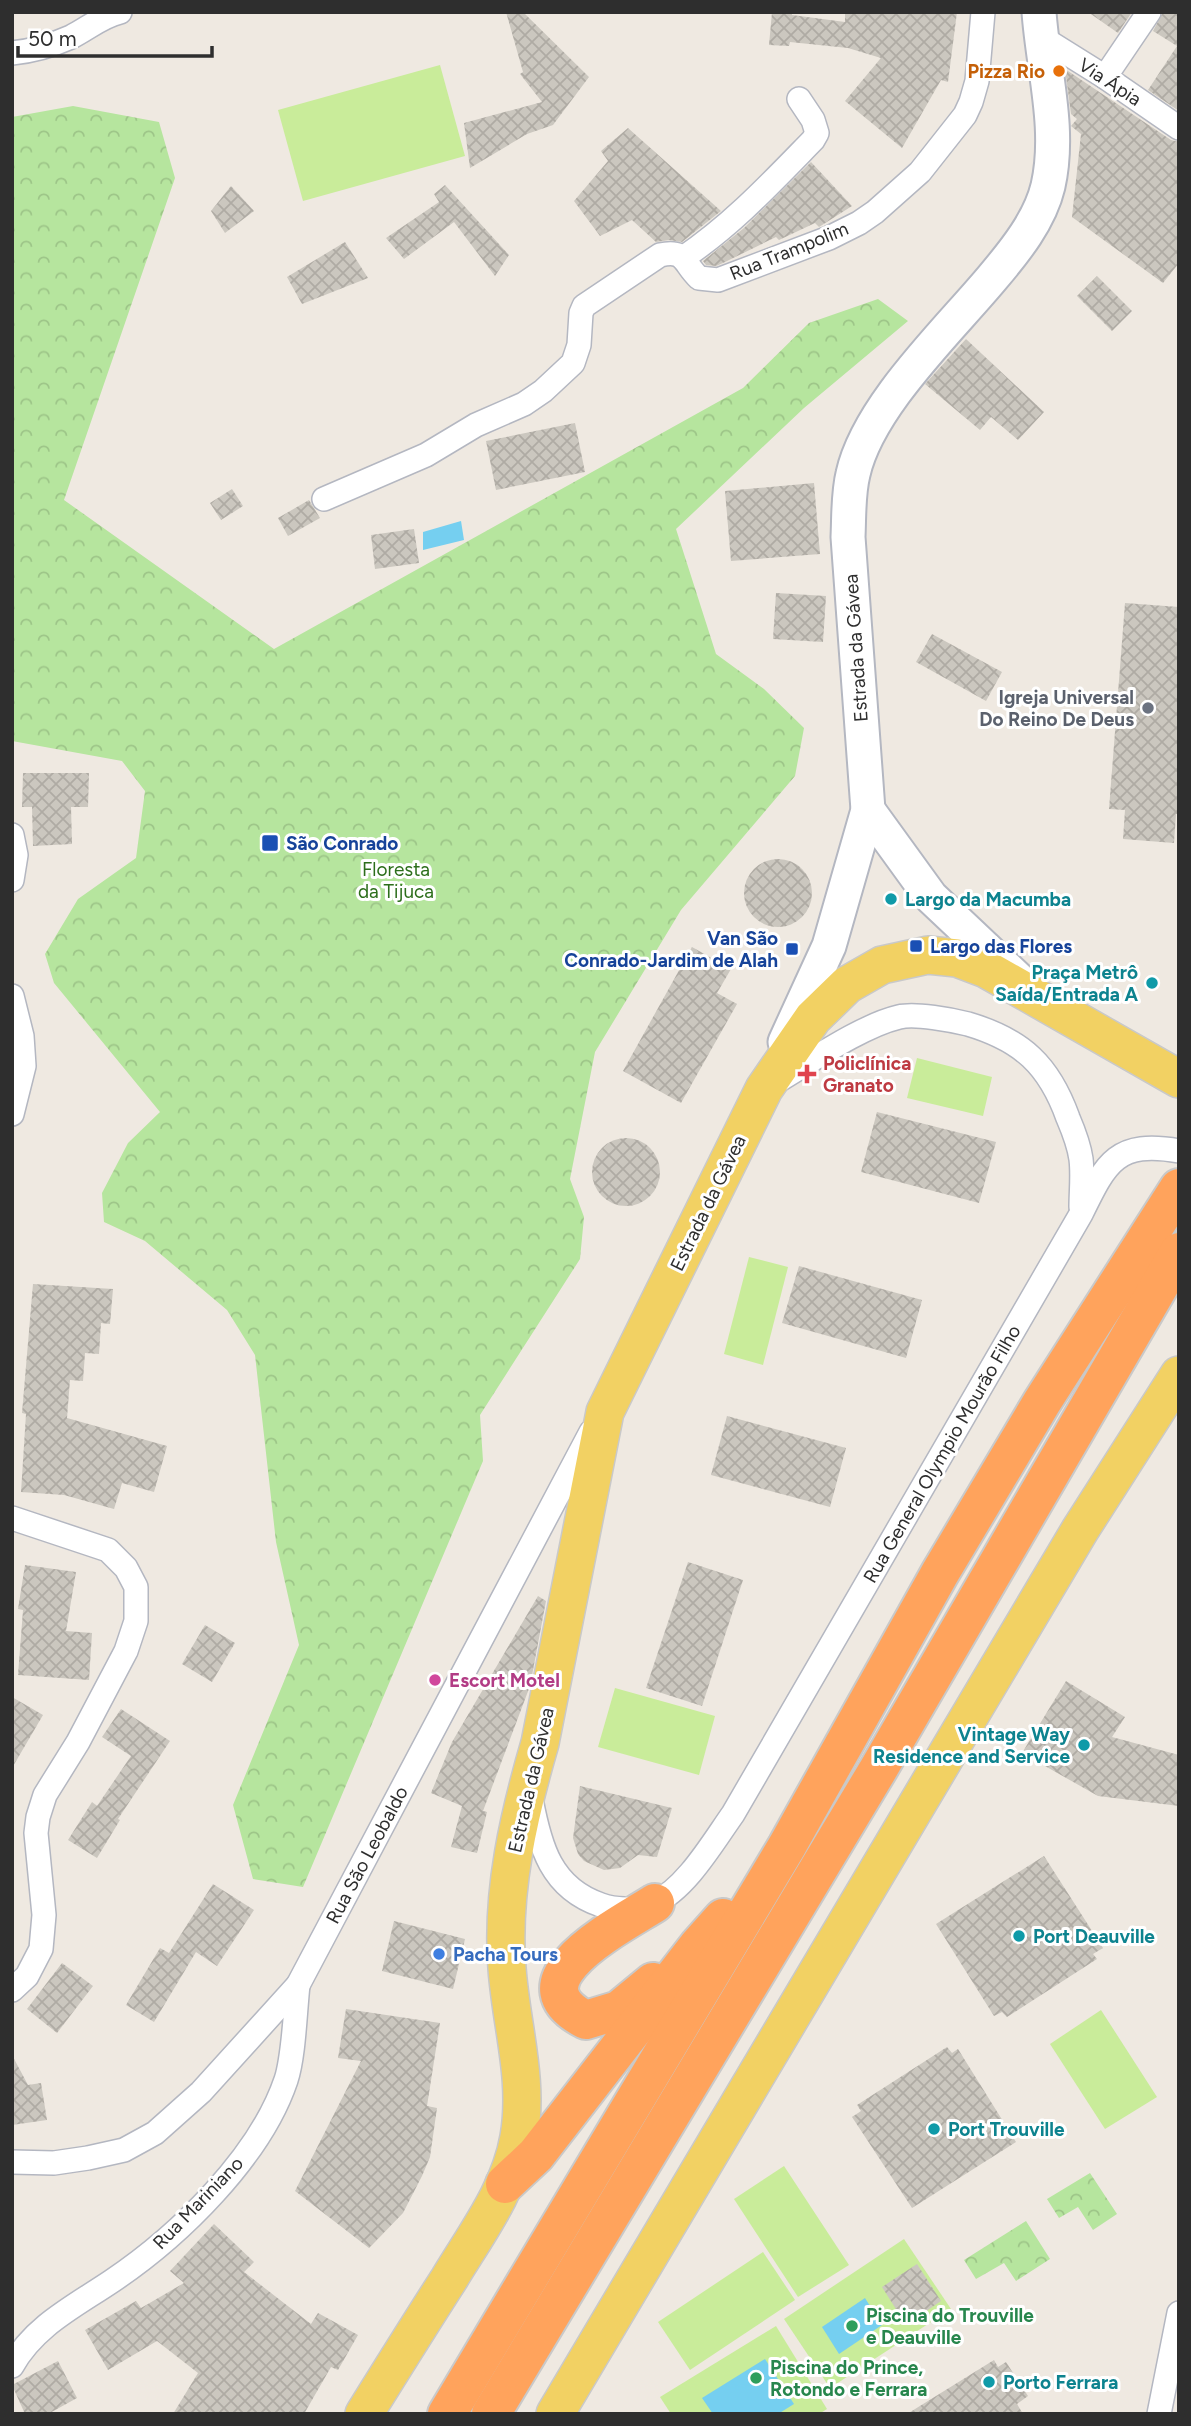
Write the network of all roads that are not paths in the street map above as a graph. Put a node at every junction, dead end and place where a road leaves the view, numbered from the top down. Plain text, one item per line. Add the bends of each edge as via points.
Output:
1 (120, 12) edge
2 (983, 12) edge
3 (1149, 12) edge
4 (1040, 25) edge
5 (12, 53) edge
6 (1105, 77) junction
7 (799, 99) dead end
8 (1179, 128) edge
9 (683, 258) junction
10 (324, 499) dead end
11 (868, 810) junction
12 (12, 835) edge
13 (12, 880) edge
14 (12, 996) edge
15 (1037, 997) junction
16 (1169, 1062) edge
17 (764, 1089) junction
18 (12, 1114) edge
19 (1179, 1151) edge
20 (1175, 1194) edge
21 (1082, 1214) junction
22 (1179, 1252) edge
23 (1179, 1375) edge
24 (605, 1412) junction
25 (12, 1518) edge
26 (529, 1782) junction
27 (787, 1846) junction
28 (655, 1903) junction
29 (698, 1946) junction
30 (298, 1985) junction
31 (12, 1990) edge
32 (12, 2162) edge
33 (505, 2184) junction
34 (1179, 2313) edge
35 (12, 2366) edge
36 (364, 2414) edge
37 (447, 2414) edge
38 (491, 2414) edge
39 (555, 2414) edge
40 (1159, 2414) edge

1 - 5 street via 45,47
2 - 9 street, Rua Trampolim via 977,81 965,115 920,172 875,212 829,238 718,280 699,278
3 - 6 street
4 - 6 street, Via Ápia
4 - 11 street, Estrada da Gávea via 1051,115 1048,186 1040,208 1002,266 885,406 853,472 848,537
6 - 8 street, Via Ápia
7 - 9 street via 813,120 817,133 813,141 716,236
9 - 10 street via 672,252 660,255 584,306 573,363 524,404 476,425 426,455
11 - 15 street via 931,897
11 - 17 street, Estrada da Gávea via 830,946
12 - 13 street via 16,855
14 - 18 street via 24,1066
15 - 16 main road
15 - 17 main road via 957,958 928,955 882,965 847,985 813,1018
17 - 21 street via 854,1036 901,1017 951,1020 994,1032 1034,1059 1060,1095 1082,1163
17 - 24 main road, Estrada da Gávea
19 - 21 street, Rua General Olympio Mourão Filho via 1143,1148 1112,1160
20 - 27 highway via 940,1573
21 - 28 street, Rua General Olympio Mourão Filho via 733,1814 695,1867
22 - 38 highway via 879,1768
23 - 39 main road via 1080,1530
24 - 26 main road, Estrada da Gávea
24 - 30 street, Rua São Leobaldo via 587,1438
25 - 31 street via 108,1550 136,1587 136,1620 126,1651 38,1817 44,1915 41,1949 27,1976
26 - 28 street, Rua General Olympio Mourão Filho via 537,1833 568,1889 614,1909
26 - 33 main road, Estrada da Gávea via 507,1906 507,1967 523,2083 519,2139
27 - 29 highway
27 - 37 highway
28 - 29 highway via 587,1947 560,1977 564,2007 586,2020 619,2010
29 - 33 highway via 536,2155
30 - 32 street, Rua São Leobaldo via 201,2092 155,2133 124,2150 88,2158
30 - 35 street, Rua Mariniano via 287,2077 272,2115 252,2146 171,2236 42,2328
33 - 36 main road, Estrada da Gávea
34 - 40 street

